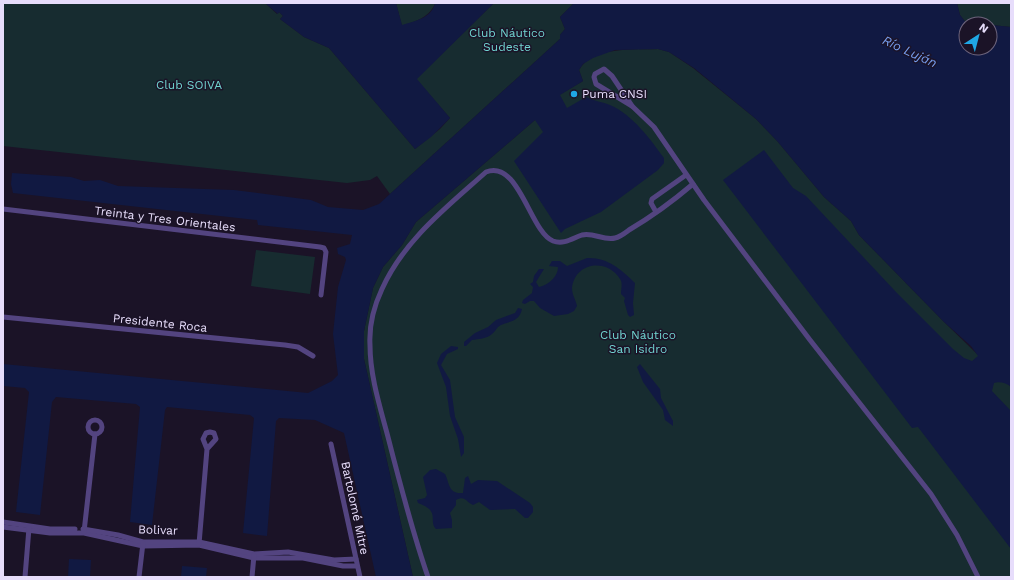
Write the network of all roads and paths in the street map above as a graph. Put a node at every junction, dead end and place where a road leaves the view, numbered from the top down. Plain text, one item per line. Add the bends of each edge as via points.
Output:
1 (632, 106) junction
2 (686, 175) junction
3 (693, 184) junction
4 (3, 209) edge
5 (656, 212) junction
6 (321, 295) dead end
7 (3, 317) edge
8 (313, 356) dead end
9 (95, 434) dead end
10 (204, 443) junction
11 (213, 444) junction
12 (331, 444) dead end
13 (208, 449) junction
14 (3, 522) edge
15 (3, 527) edge
16 (29, 529) junction
17 (84, 531) junction
18 (143, 544) junction
19 (199, 544) junction
20 (254, 556) junction
21 (312, 557) junction
22 (356, 559) junction
23 (357, 566) junction
24 (25, 577) edge
25 (139, 577) edge
26 (252, 577) edge
27 (360, 577) edge
28 (428, 577) edge
29 (978, 577) edge

1 - 1 street via 607,71 604,69 597,72 594,77 596,84
1 - 2 street via 654,127
2 - 3 street
2 - 5 street via 652,199 651,203
3 - 5 street
3 - 29 street via 810,340 931,494 957,535
4 - 6 street, Treinta y Tres Orientales via 324,248 326,252
5 - 28 street via 616,238 586,234 563,242 554,241 544,234 523,197 508,178 492,170 486,172 429,222 395,266 382,289 373,318 370,337 371,364 394,460
7 - 8 street, Presidente Roca via 285,345 298,347
9 - 17 street
10 - 11 street
10 - 11 street via 203,436 210,432 216,437
10 - 13 street
11 - 13 street
12 - 22 street, Bartolomé Mitre
13 - 19 street
14 - 16 street, Bolivar
15 - 16 street, Bolivar
16 - 17 street, Bolivar
16 - 24 street
17 - 18 street, Bolivar
18 - 19 street, Bolivar
18 - 25 street
19 - 20 street, Bolivar
20 - 21 street, Bolivar via 288,552
20 - 26 street
21 - 22 street, Bolivar
21 - 23 street, Bolivar via 343,566
22 - 23 street, Bartolomé Mitre
23 - 27 street, Bartolomé Mitre

